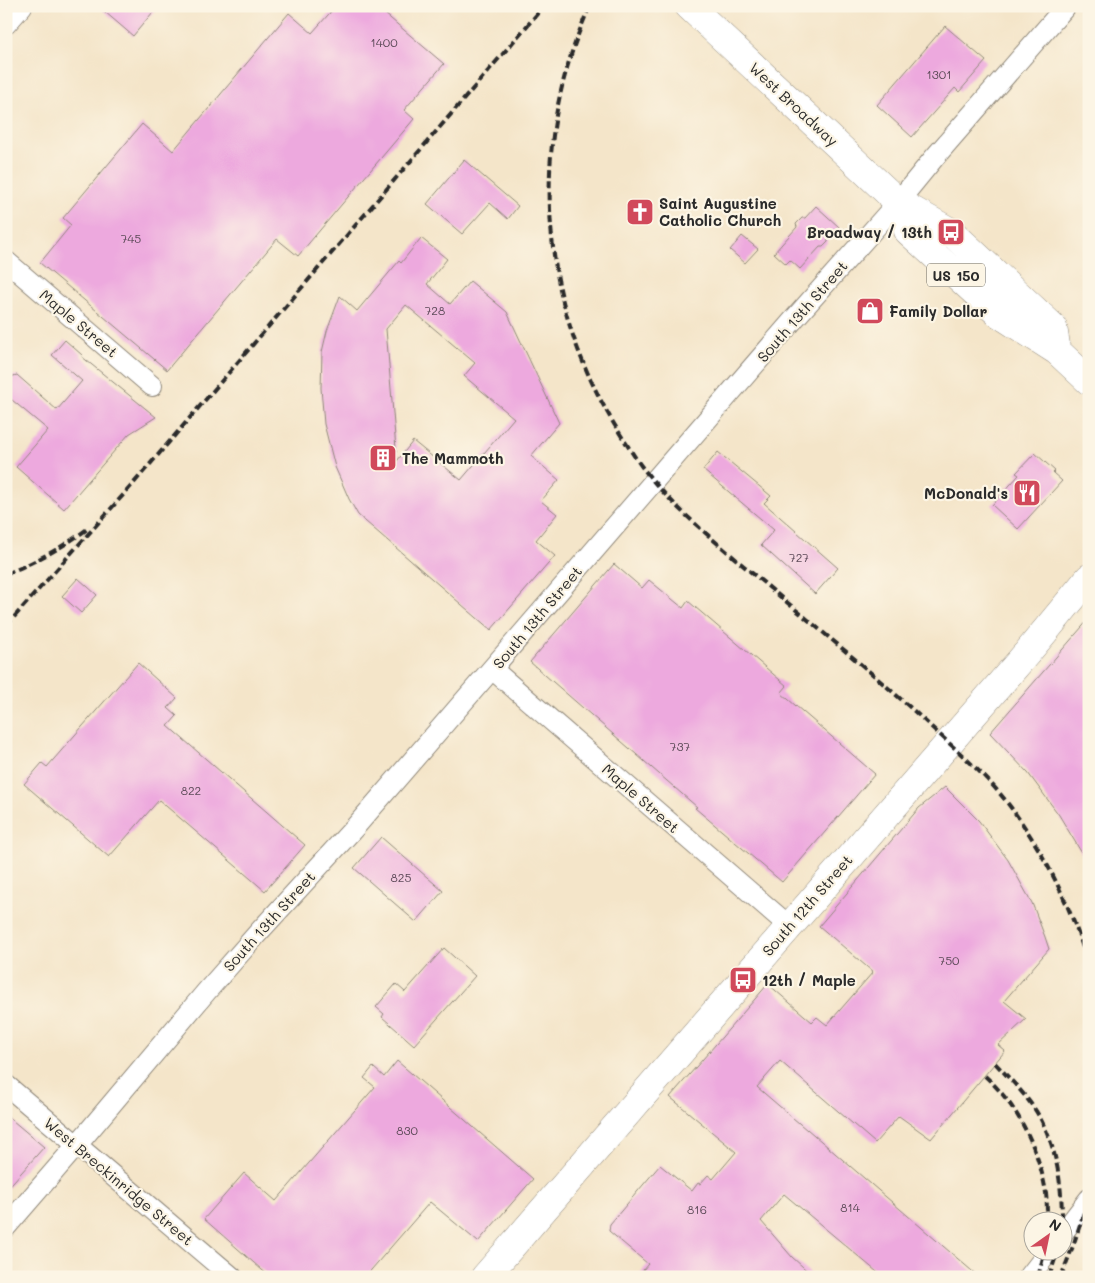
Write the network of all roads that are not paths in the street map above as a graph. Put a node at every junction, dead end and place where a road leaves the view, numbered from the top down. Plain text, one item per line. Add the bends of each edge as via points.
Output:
1 (22, 6) edge
2 (689, 6) edge
3 (1063, 8) edge
4 (6, 24) edge
5 (898, 202) junction
6 (6, 261) edge
7 (1089, 381) edge
8 (152, 386) dead end
9 (1089, 578) edge
10 (492, 669) junction
11 (789, 926) junction
12 (6, 1085) edge
13 (77, 1145) junction
14 (1089, 1199) edge
15 (1072, 1221) edge
16 (6, 1227) edge
17 (1042, 1260) edge
18 (232, 1277) edge
19 (485, 1277) edge
20 (1029, 1277) edge

1 - 4 street
2 - 5 street, West Broadway / US 150
3 - 5 street, South 13th Street
5 - 7 street, West Broadway / US 150 via 951,232 1053,327 1057,351
5 - 10 street, South 13th Street
6 - 8 street, Maple Street
9 - 11 street, South 12th Street
10 - 11 street, Maple Street
10 - 13 street, South 13th Street via 206,992
11 - 19 street, South 12th Street
12 - 13 street, West Breckinridge Street
13 - 16 street, South 13th Street
13 - 18 street, West Breckinridge Street
14 - 15 street
17 - 20 street

